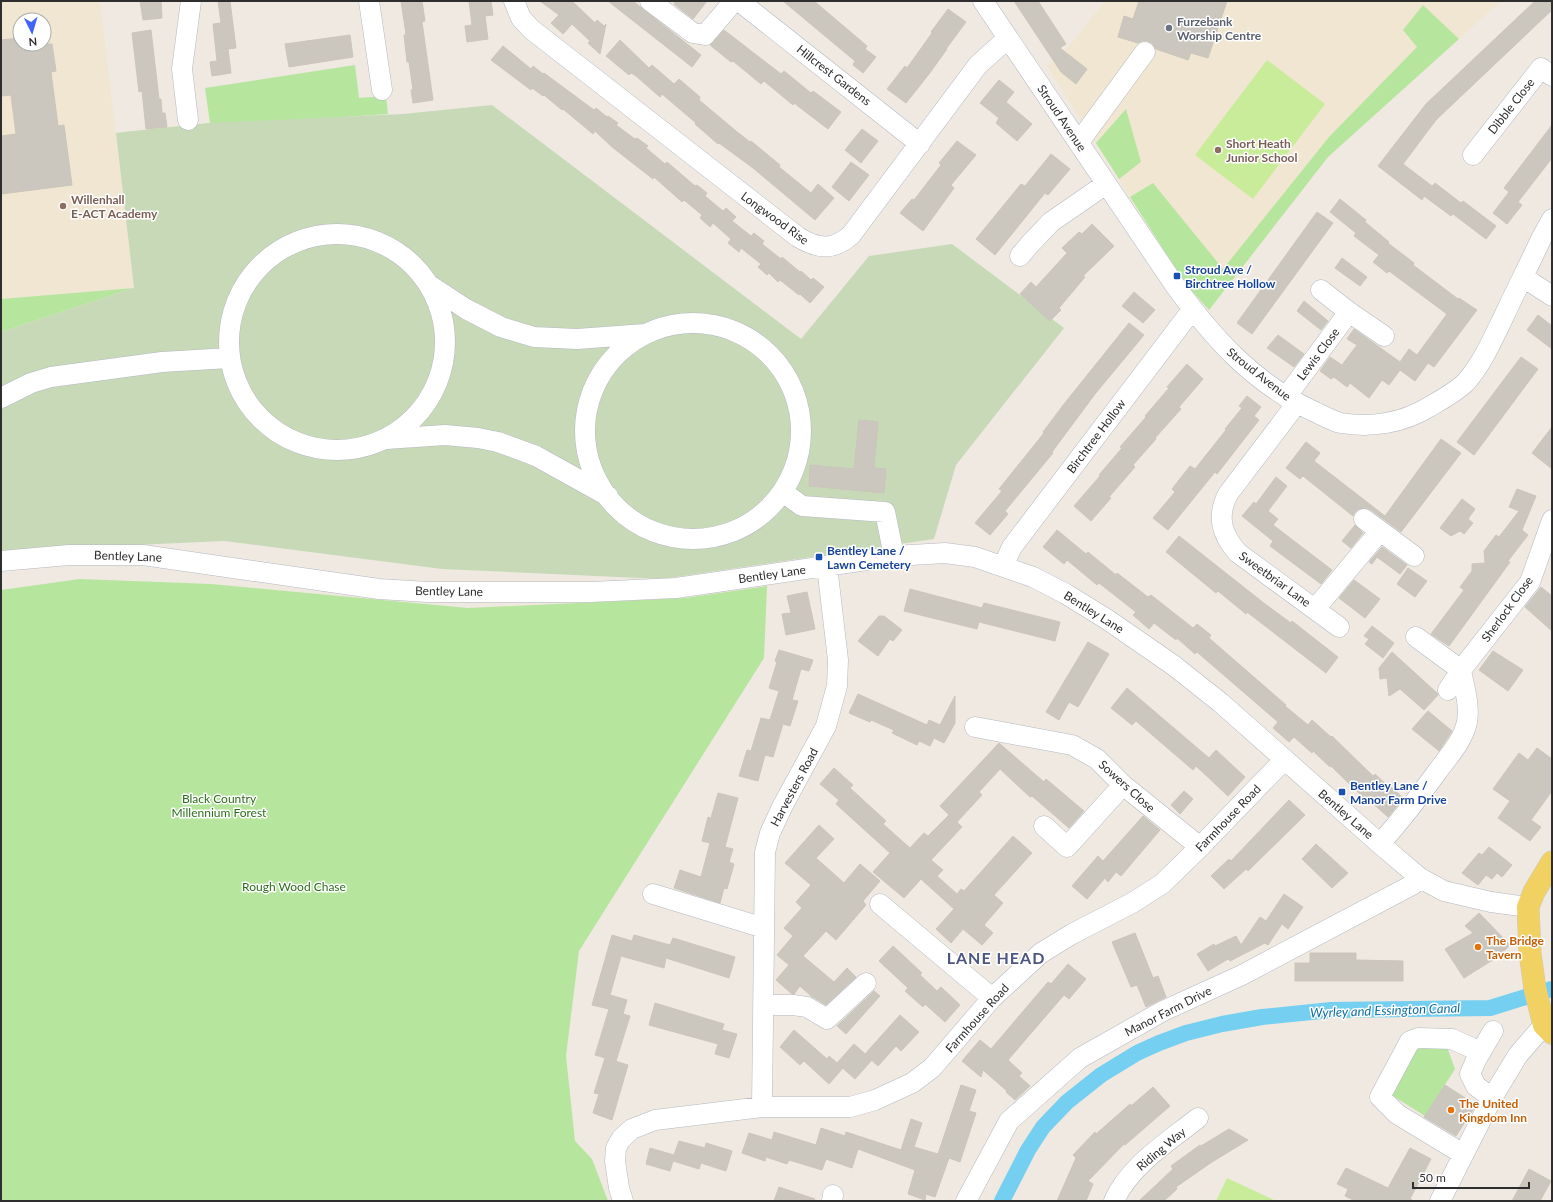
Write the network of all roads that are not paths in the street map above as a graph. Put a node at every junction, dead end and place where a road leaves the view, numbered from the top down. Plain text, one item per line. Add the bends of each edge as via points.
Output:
1 (191, 1) edge
2 (369, 1) edge
3 (514, 1) edge
4 (650, 1) edge
5 (983, 1) edge
6 (740, 3) edge
7 (1008, 38) junction
8 (1145, 52) dead end
9 (1552, 76) edge
10 (382, 90) dead end
11 (188, 120) dead end
12 (1079, 142) junction
13 (920, 144) junction
14 (1473, 155) dead end
15 (1106, 184) junction
16 (1552, 219) edge
17 (1020, 256) dead end
18 (1523, 277) junction
19 (427, 283) junction
20 (1321, 290) dead end
21 (1552, 296) edge
22 (1192, 310) junction
23 (1350, 312) junction
24 (647, 334) junction
25 (1384, 336) dead end
26 (230, 358) junction
27 (1, 398) edge
28 (1291, 400) junction
29 (385, 439) junction
30 (783, 492) junction
31 (610, 497) junction
32 (1364, 519) dead end
33 (1552, 520) edge
34 (1380, 531) junction
35 (894, 556) junction
36 (1414, 556) dead end
37 (1, 561) edge
38 (827, 566) junction
39 (1003, 566) junction
40 (1315, 609) junction
41 (1339, 627) dead end
42 (1416, 637) dead end
43 (1461, 670) junction
44 (1448, 690) dead end
45 (975, 727) dead end
46 (1284, 760) junction
47 (1123, 785) junction
48 (1044, 826) dead end
49 (1380, 844) junction
50 (1200, 848) junction
51 (1552, 862) edge
52 (1420, 878) junction
53 (653, 894) dead end
54 (880, 904) dead end
55 (1528, 908) junction
56 (764, 928) junction
57 (866, 983) dead end
58 (992, 998) junction
59 (763, 1005) junction
60 (1546, 1025) edge
61 (1493, 1031) dead end
62 (1481, 1052) junction
63 (1492, 1098) junction
64 (762, 1107) junction
65 (1198, 1118) dead end
66 (1463, 1154) junction
67 (623, 1201) edge
68 (966, 1201) edge
69 (1114, 1201) edge
70 (1440, 1201) edge

1 - 11 street via 182,69
2 - 10 street
3 - 13 street, Longwood Rise via 521,18 531,29 808,244 819,247 843,242
4 - 6 street via 693,33 705,35
5 - 7 street, Stroud Avenue
6 - 13 street, Hillcrest Gardens
7 - 12 street, Stroud Avenue
7 - 13 street, Longwood Rise via 978,65
8 - 12 street
9 - 14 street, Dibble Close via 1541,68
12 - 15 street, Stroud Avenue
15 - 17 street via 1051,222
15 - 22 street, Stroud Avenue
16 - 18 street, Stroud Avenue
18 - 21 street
18 - 28 street, Stroud Avenue via 1482,361 1465,383 1417,414 1385,424 1340,423
19 - 24 street via 466,309 501,327 534,338 576,339
19 - 26 street via 404,257 381,243 354,235 327,234 301,240 276,252 256,270 240,292 231,318 228,345
19 - 29 street via 436,300 444,326 444,353 438,379 426,403 408,424
20 - 23 street
22 - 28 street, Stroud Avenue via 1236,358
22 - 39 street, Birchtree Hollow via 1012,546
23 - 25 street
23 - 28 street, Lewis Close
24 - 30 street via 658,328 684,323 711,324 737,332 761,346 780,365 793,388 801,415 801,442 795,468
24 - 31 street via 633,341 606,366 597,381 588,406 585,433 589,460 600,485
26 - 27 street via 162,362 52,377 31,382
26 - 29 street via 232,371 243,396 259,418 281,435 306,446 332,450 360,448
28 - 40 street, Sweetbriar Lane via 1228,494 1223,503 1222,524 1224,534 1238,554
29 - 31 street via 446,435 498,442 536,456
30 - 31 street via 764,512 742,527 716,536 689,539 662,534 638,523 616,506
30 - 35 street via 802,506 885,512
32 - 34 street
33 - 43 street, Sherlock Close via 1530,582
34 - 36 street
34 - 40 street
35 - 38 street, Bentley Lane
35 - 39 street, Bentley Lane via 945,553 975,557
37 - 38 street, Bentley Lane via 69,555 143,555 379,589 477,592 591,592 676,588
38 - 56 street, Harvesters Road via 838,660 837,686 826,726 770,832 765,852
39 - 46 street, Bentley Lane via 1033,577 1108,620 1173,665 1221,703
40 - 41 street, Sweetbriar Lane
42 - 43 street
43 - 44 street, Sherlock Close
43 - 49 street via 1468,706 1467,720 1461,737 1405,816
45 - 47 street, Sowers Close via 1072,745 1097,759
46 - 49 street, Bentley Lane
46 - 50 street, Farmhouse Road
47 - 48 street via 1067,847
47 - 50 street, Sowers Close
49 - 52 street, Bentley Lane
50 - 58 street, Farmhouse Road via 1162,884 1041,953
51 - 55 main road via 1534,892
52 - 55 street, Bentley Lane via 1444,891
52 - 68 street, Manor Farm Drive via 1412,885 1242,975 1163,1011 1080,1058 1009,1121
53 - 56 street
54 - 58 street
55 - 60 main road via 1534,989
56 - 59 street, Harvesters Road
57 - 59 street via 827,1019 807,1007
58 - 64 street, Farmhouse Road via 932,1068 912,1083 875,1100 850,1107
59 - 64 street, Harvesters Road
60 - 63 street via 1518,1055
61 - 62 street
62 - 63 street via 1470,1074 1476,1086
62 - 66 street via 1452,1038 1418,1038 1410,1041 1380,1097 1397,1114
63 - 66 street
64 - 67 street, Farmhouse Road via 655,1120 632,1129 616,1148 615,1161
65 - 69 street, Riding Way via 1146,1159 1118,1192
66 - 70 street

